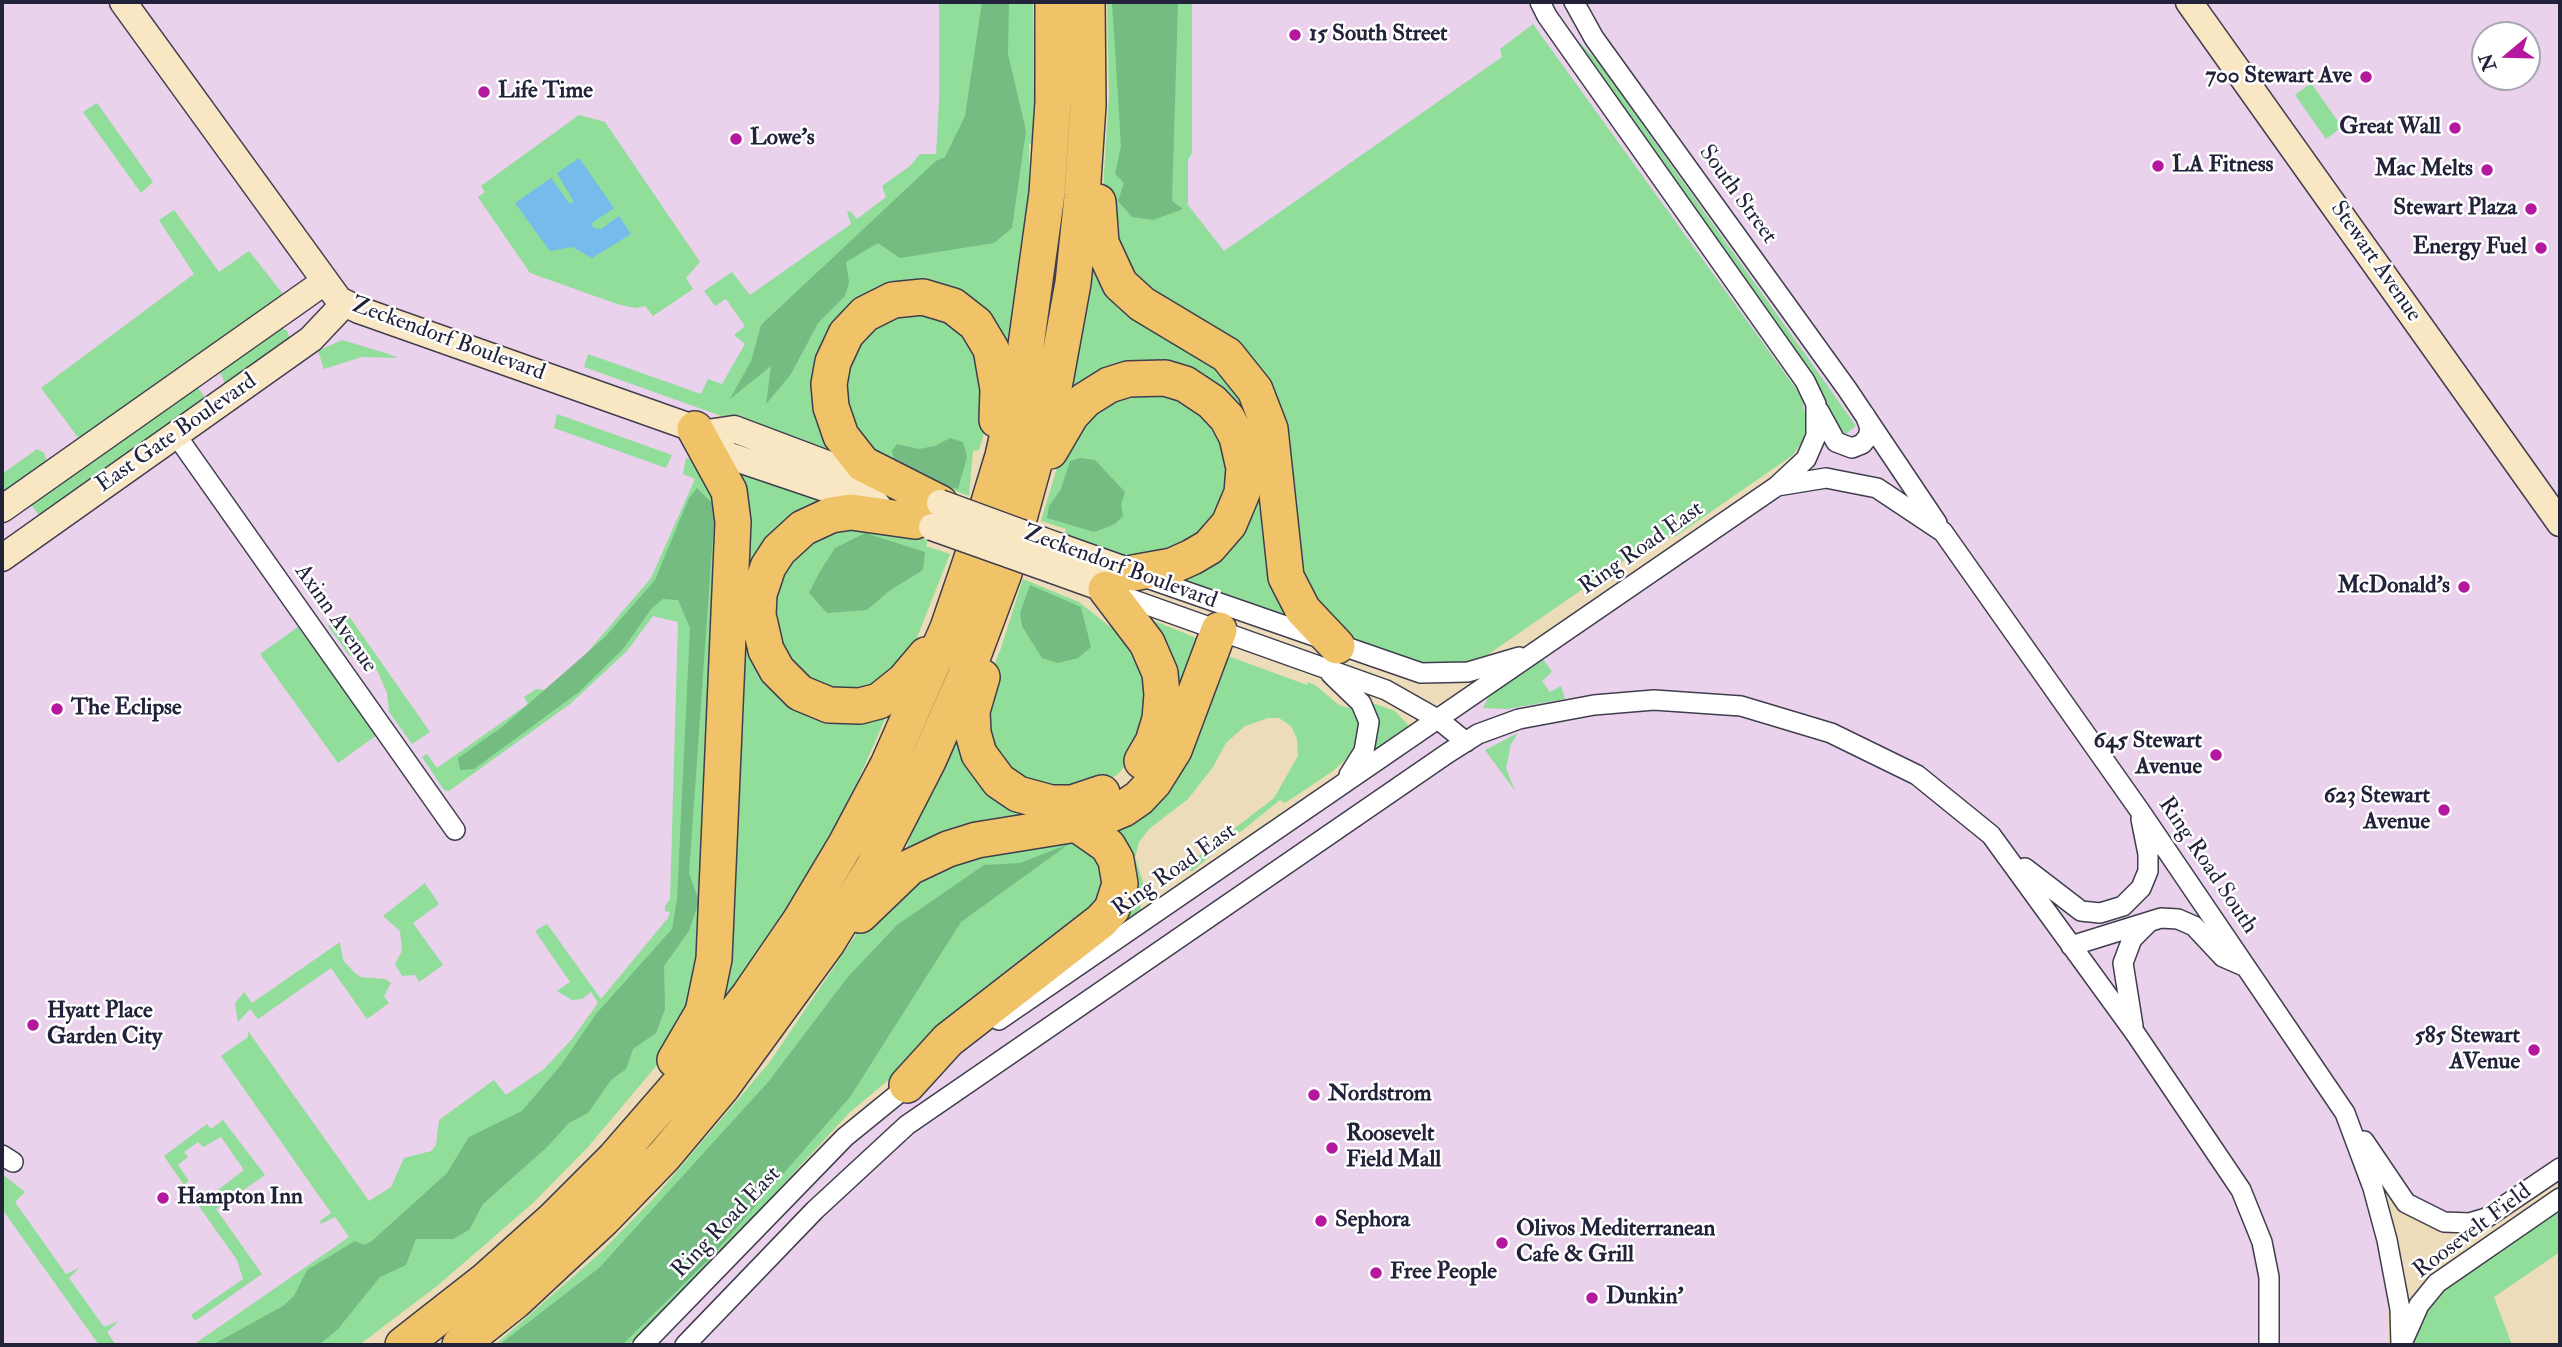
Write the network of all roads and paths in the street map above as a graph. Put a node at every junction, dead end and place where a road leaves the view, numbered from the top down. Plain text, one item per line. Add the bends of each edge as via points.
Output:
1 (123, 2) edge
2 (1053, 2) edge
3 (1087, 2) edge
4 (1541, 2) edge
5 (2189, 2) edge
6 (1574, 3) edge
7 (1088, 105) junction
8 (324, 282) junction
9 (345, 303) junction
10 (201, 367) junction
11 (225, 401) junction
12 (1816, 404) junction
13 (1865, 414) junction
14 (701, 431) junction
15 (176, 435) junction
16 (1031, 485) junction
17 (1777, 486) junction
18 (990, 503) junction
19 (8, 505) edge
20 (929, 517) junction
21 (2560, 523) edge
22 (37, 533) junction
23 (1943, 533) junction
24 (2, 558) edge
25 (1119, 581) junction
26 (997, 595) junction
27 (947, 628) junction
28 (1219, 630) junction
29 (1536, 652) junction
30 (1331, 657) junction
31 (1439, 720) junction
32 (1465, 742) junction
33 (1342, 786) junction
34 (2140, 810) junction
35 (1078, 825) junction
36 (455, 831) dead end
37 (2006, 852) junction
38 (2150, 921) junction
39 (2071, 946) junction
40 (2247, 967) junction
41 (810, 968) junction
42 (2135, 1033) junction
43 (907, 1085) junction
44 (2352, 1127) junction
45 (615, 1158) junction
46 (2560, 1168) edge
47 (2560, 1198) edge
48 (404, 1345) edge
49 (460, 1345) edge
50 (642, 1345) edge
51 (685, 1345) edge
52 (2269, 1345) edge
53 (2401, 1345) edge

1 - 8 main road, Zeckendorf Boulevard
2 - 18 highway via 1053,113 1040,262 1023,367
3 - 7 highway
4 - 12 street
5 - 21 main road, Stewart Avenue
6 - 13 street, South Street via 1594,38
7 - 16 highway via 1073,283
7 - 30 highway via 1099,232 1110,268 1142,304 1227,355 1255,390 1272,440 1286,577
8 - 9 main road, Zeckendorf Boulevard
8 - 10 main road, East Gate Boulevard
9 - 11 main road, East Gate Boulevard via 318,334
9 - 14 main road, Zeckendorf Boulevard
10 - 11 main road
10 - 19 main road, East Gate Boulevard
11 - 15 main road, East Gate Boulevard
12 - 13 street via 1832,437 1846,447 1857,447 1868,437
12 - 17 street via 1816,436 1806,459
13 - 23 street, South Street
14 - 20 main road, Zeckendorf Boulevard via 734,429
14 - 45 highway via 725,482 733,512 714,959 698,1024
15 - 22 main road, East Gate Boulevard
15 - 36 street, Axinn Avenue
16 - 25 highway via 1071,415 1109,385 1139,377 1165,378 1185,384 1212,402 1233,427 1242,456 1242,493 1234,516 1202,552
16 - 26 highway
17 - 23 street, Ring Road South via 1826,478 1877,488
17 - 29 street, Ring Road East
18 - 20 highway via 999,398 991,349 976,324 953,306 933,298 902,297 873,308 846,334 831,372 831,407 841,436 863,464
18 - 27 highway
19 - 22 main road
20 - 25 main road, Zeckendorf Boulevard, bridge
20 - 27 highway via 851,512 821,519 779,550 761,584 758,615 762,638 777,670 800,693 828,705 850,707 879,701 895,690
22 - 24 main road, East Gate Boulevard
23 - 34 street, Ring Road South
25 - 26 highway via 1162,684 1160,719 1147,753 1124,780 1085,800 1061,804 1040,802 1009,789 990,773 975,743 972,711
25 - 28 street, Zeckendorf Boulevard
25 - 30 street, Zeckendorf Boulevard
26 - 41 highway via 914,788 873,868
27 - 45 highway via 888,765 806,912 695,1066
28 - 30 street, Zeckendorf Boulevard
28 - 35 highway via 1174,750 1154,782 1123,809
29 - 30 street, Zeckendorf Boulevard via 1468,672 1432,675
29 - 31 street, Ring Road East
30 - 31 street, Zeckendorf Boulevard
30 - 33 street via 1369,722 1364,751
31 - 32 street, Zeckendorf Boulevard
31 - 33 street, Ring Road East
32 - 37 street via 1504,723 1612,703 1688,701 1765,712 1831,733 1896,762 1959,806
32 - 51 street via 907,1125 815,1210
33 - 43 street, Ring Road East
34 - 37 street via 2148,855 2146,880 2129,902 2108,912 2074,908
34 - 40 street, Ring Road South
35 - 41 highway via 977,840 921,860 881,892
35 - 43 highway via 1102,841 1116,860 1119,884 1112,909 948,1040
37 - 39 street
38 - 39 street
38 - 40 street via 2178,919 2194,926 2223,957
38 - 42 street via 2132,939 2123,962
39 - 42 street
40 - 44 street, Ring Road South
41 - 49 highway via 722,1087 650,1170 552,1268
42 - 52 street via 2252,1211 2269,1277
43 - 50 street, Ring Road East via 845,1137
44 - 46 street, Roosevelt Field via 2406,1203 2444,1222 2486,1218
44 - 53 street, Ring Road South via 2387,1240 2400,1309
45 - 48 highway via 509,1261
47 - 53 street, Roosevelt Field via 2437,1283 2419,1305

